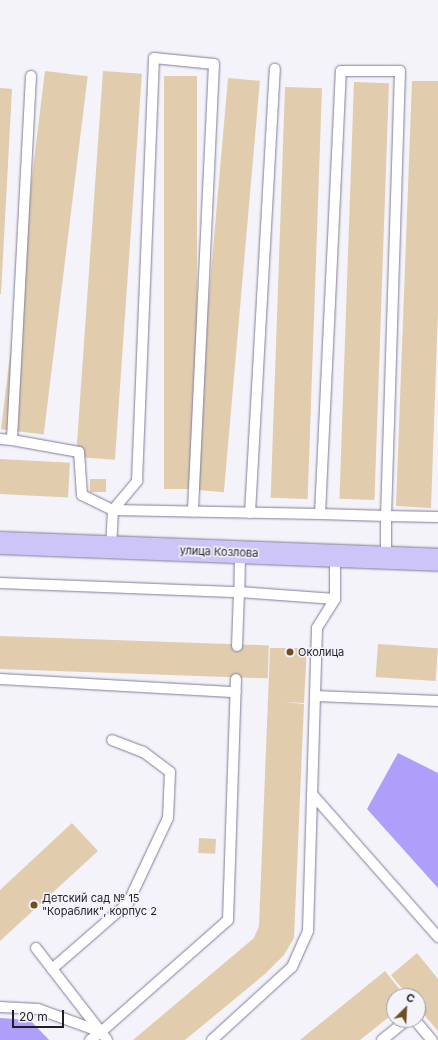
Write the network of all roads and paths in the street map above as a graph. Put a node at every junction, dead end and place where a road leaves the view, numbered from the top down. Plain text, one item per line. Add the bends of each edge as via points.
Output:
1 (275, 69) dead end
2 (31, 76) dead end
3 (0, 439) edge
4 (12, 440) junction
5 (113, 510) junction
6 (193, 512) junction
7 (250, 513) junction
8 (320, 514) junction
9 (386, 516) junction
10 (438, 517) edge
11 (0, 543) edge
12 (111, 548) junction
13 (240, 553) junction
14 (335, 556) junction
15 (386, 558) junction
16 (438, 560) edge
17 (0, 583) edge
18 (239, 592) junction
19 (335, 599) junction
20 (237, 646) dead end
21 (0, 679) edge
22 (236, 679) dead end
23 (236, 692) junction
24 (314, 696) junction
25 (438, 701) edge
26 (112, 740) dead end
27 (312, 794) junction
28 (438, 937) edge
29 (36, 948) dead end
30 (52, 969) junction
31 (0, 1007) edge
32 (397, 1028) edge
33 (422, 1028) edge
34 (104, 1036) edge
35 (90, 1040) edge
36 (212, 1040) edge
37 (382, 1040) edge
38 (432, 1040) edge

1 - 7 lane
2 - 4 lane
3 - 4 lane
4 - 5 lane via 80,452 82,495
5 - 6 lane
5 - 6 lane via 137,481 154,58 214,64
5 - 12 lane
6 - 7 lane
7 - 8 lane
8 - 9 lane
8 - 9 lane via 341,71 400,72
9 - 10 lane
9 - 15 lane
11 - 12 main road, улица Козлова
12 - 13 main road, улица Козлова
13 - 14 main road, улица Козлова
13 - 18 lane
14 - 15 main road, улица Козлова
14 - 19 lane
15 - 16 main road, улица Козлова
17 - 18 lane
18 - 19 lane
18 - 20 lane
19 - 24 lane via 317,628
21 - 23 lane
22 - 23 lane
23 - 34 lane via 228,920
24 - 25 lane
24 - 27 lane
26 - 30 lane via 143,752 170,772 168,818 128,903
27 - 28 lane
27 - 36 lane via 308,930 292,967
29 - 30 lane
30 - 34 lane
31 - 34 lane via 38,1009
32 - 37 lane
33 - 38 lane
34 - 35 lane

